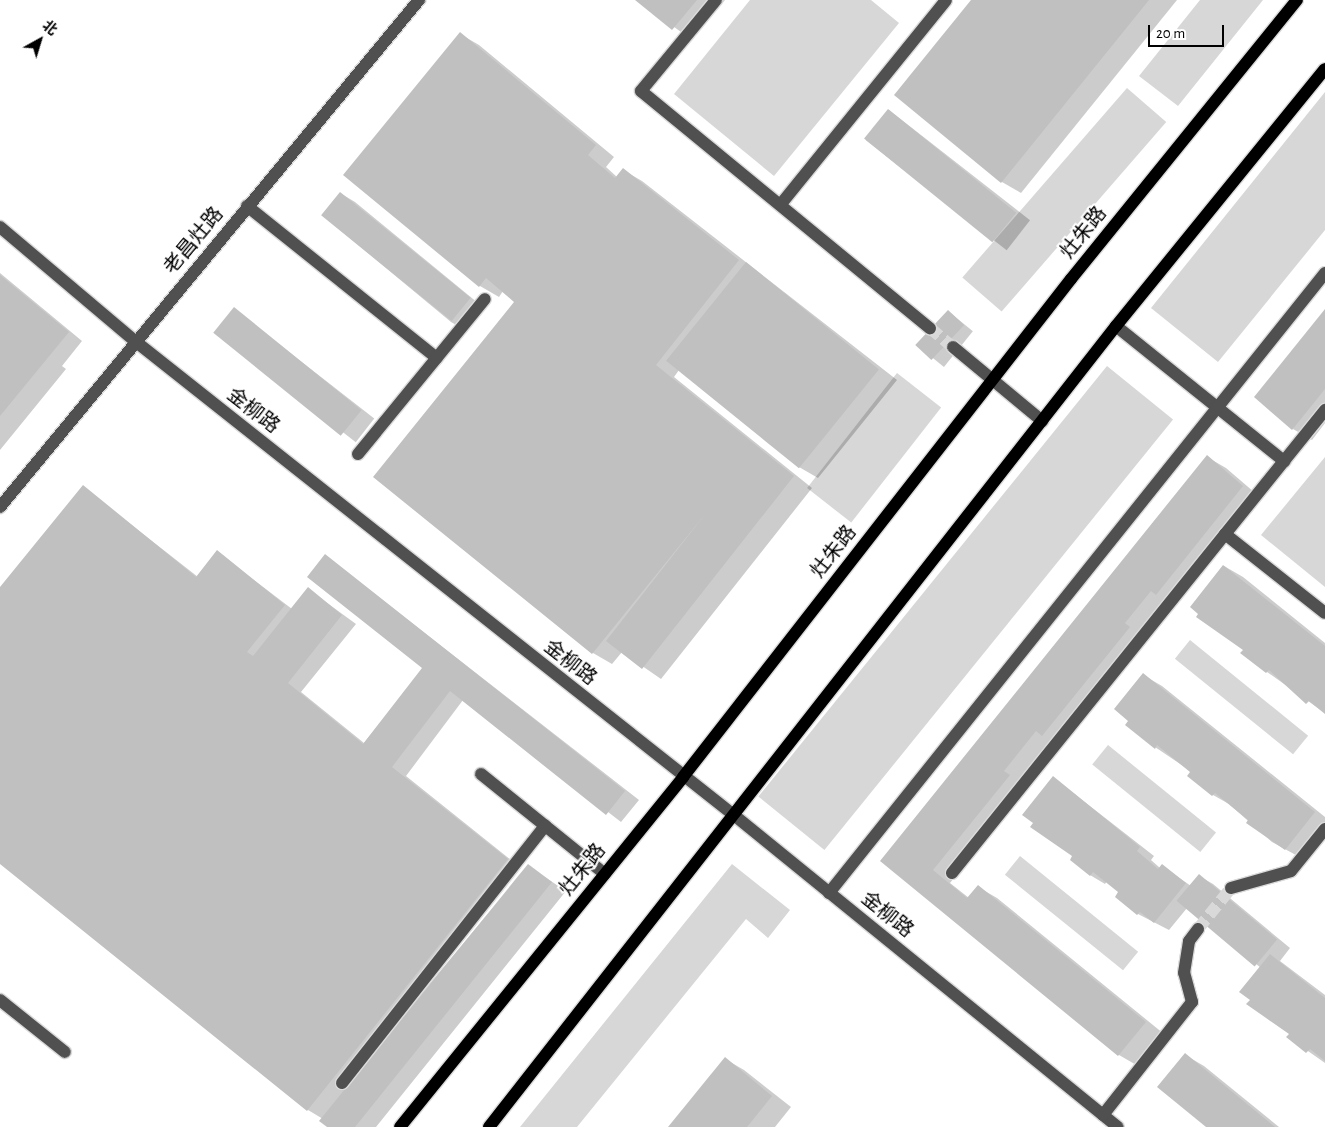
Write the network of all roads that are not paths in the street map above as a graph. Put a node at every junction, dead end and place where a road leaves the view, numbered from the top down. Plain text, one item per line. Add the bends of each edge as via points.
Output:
1 (419, 0) edge
2 (716, 0) edge
3 (946, 0) edge
4 (1296, 0) edge
5 (1325, 69) edge
6 (781, 204) junction
7 (247, 206) junction
8 (0, 227) edge
9 (1325, 273) edge
10 (485, 299) dead end
11 (1116, 326) junction
12 (930, 328) tunnel mouth
13 (135, 341) junction
14 (953, 347) tunnel mouth
15 (437, 358) junction
16 (992, 380) junction
17 (1218, 408) junction
18 (1325, 410) edge
19 (1042, 421) junction
20 (358, 454) dead end
21 (1284, 461) junction
22 (0, 507) edge
23 (1226, 534) junction
24 (1325, 613) edge
25 (481, 774) dead end
26 (683, 777) junction
27 (735, 816) junction
28 (545, 826) junction
29 (1325, 829) edge
30 (952, 873) dead end
31 (605, 874) junction
32 (1231, 888) tunnel mouth
33 (830, 893) junction
34 (1198, 929) tunnel mouth
35 (0, 1000) edge
36 (65, 1052) dead end
37 (342, 1083) dead end
38 (1103, 1115) junction
39 (400, 1127) edge
40 (489, 1127) edge
41 (1118, 1127) edge

1 - 7 street, 老昌灶路
2 - 6 street via 641,91
3 - 6 street
4 - 16 main road, 灶朱路
5 - 11 main road
6 - 12 street
7 - 13 street, 老昌灶路
7 - 15 street
8 - 13 street, 金柳路
9 - 17 street
10 - 15 street
11 - 17 street
11 - 19 main road
13 - 22 street, 老昌灶路
13 - 26 street, 金柳路
14 - 16 street
15 - 20 street
16 - 19 street
16 - 26 main road, 灶朱路
17 - 21 street
17 - 33 street
18 - 21 street
19 - 27 main road
21 - 23 street
23 - 24 street
23 - 30 street
25 - 28 street
26 - 27 street, 金柳路
26 - 31 main road, 灶朱路
27 - 33 street, 金柳路
27 - 40 main road
28 - 31 street
28 - 37 street
29 - 32 street via 1291,871
31 - 39 main road, 灶朱路
33 - 38 street, 金柳路
34 - 38 street via 1189,941 1184,973 1192,1002
35 - 36 street
38 - 41 street, 金柳路

